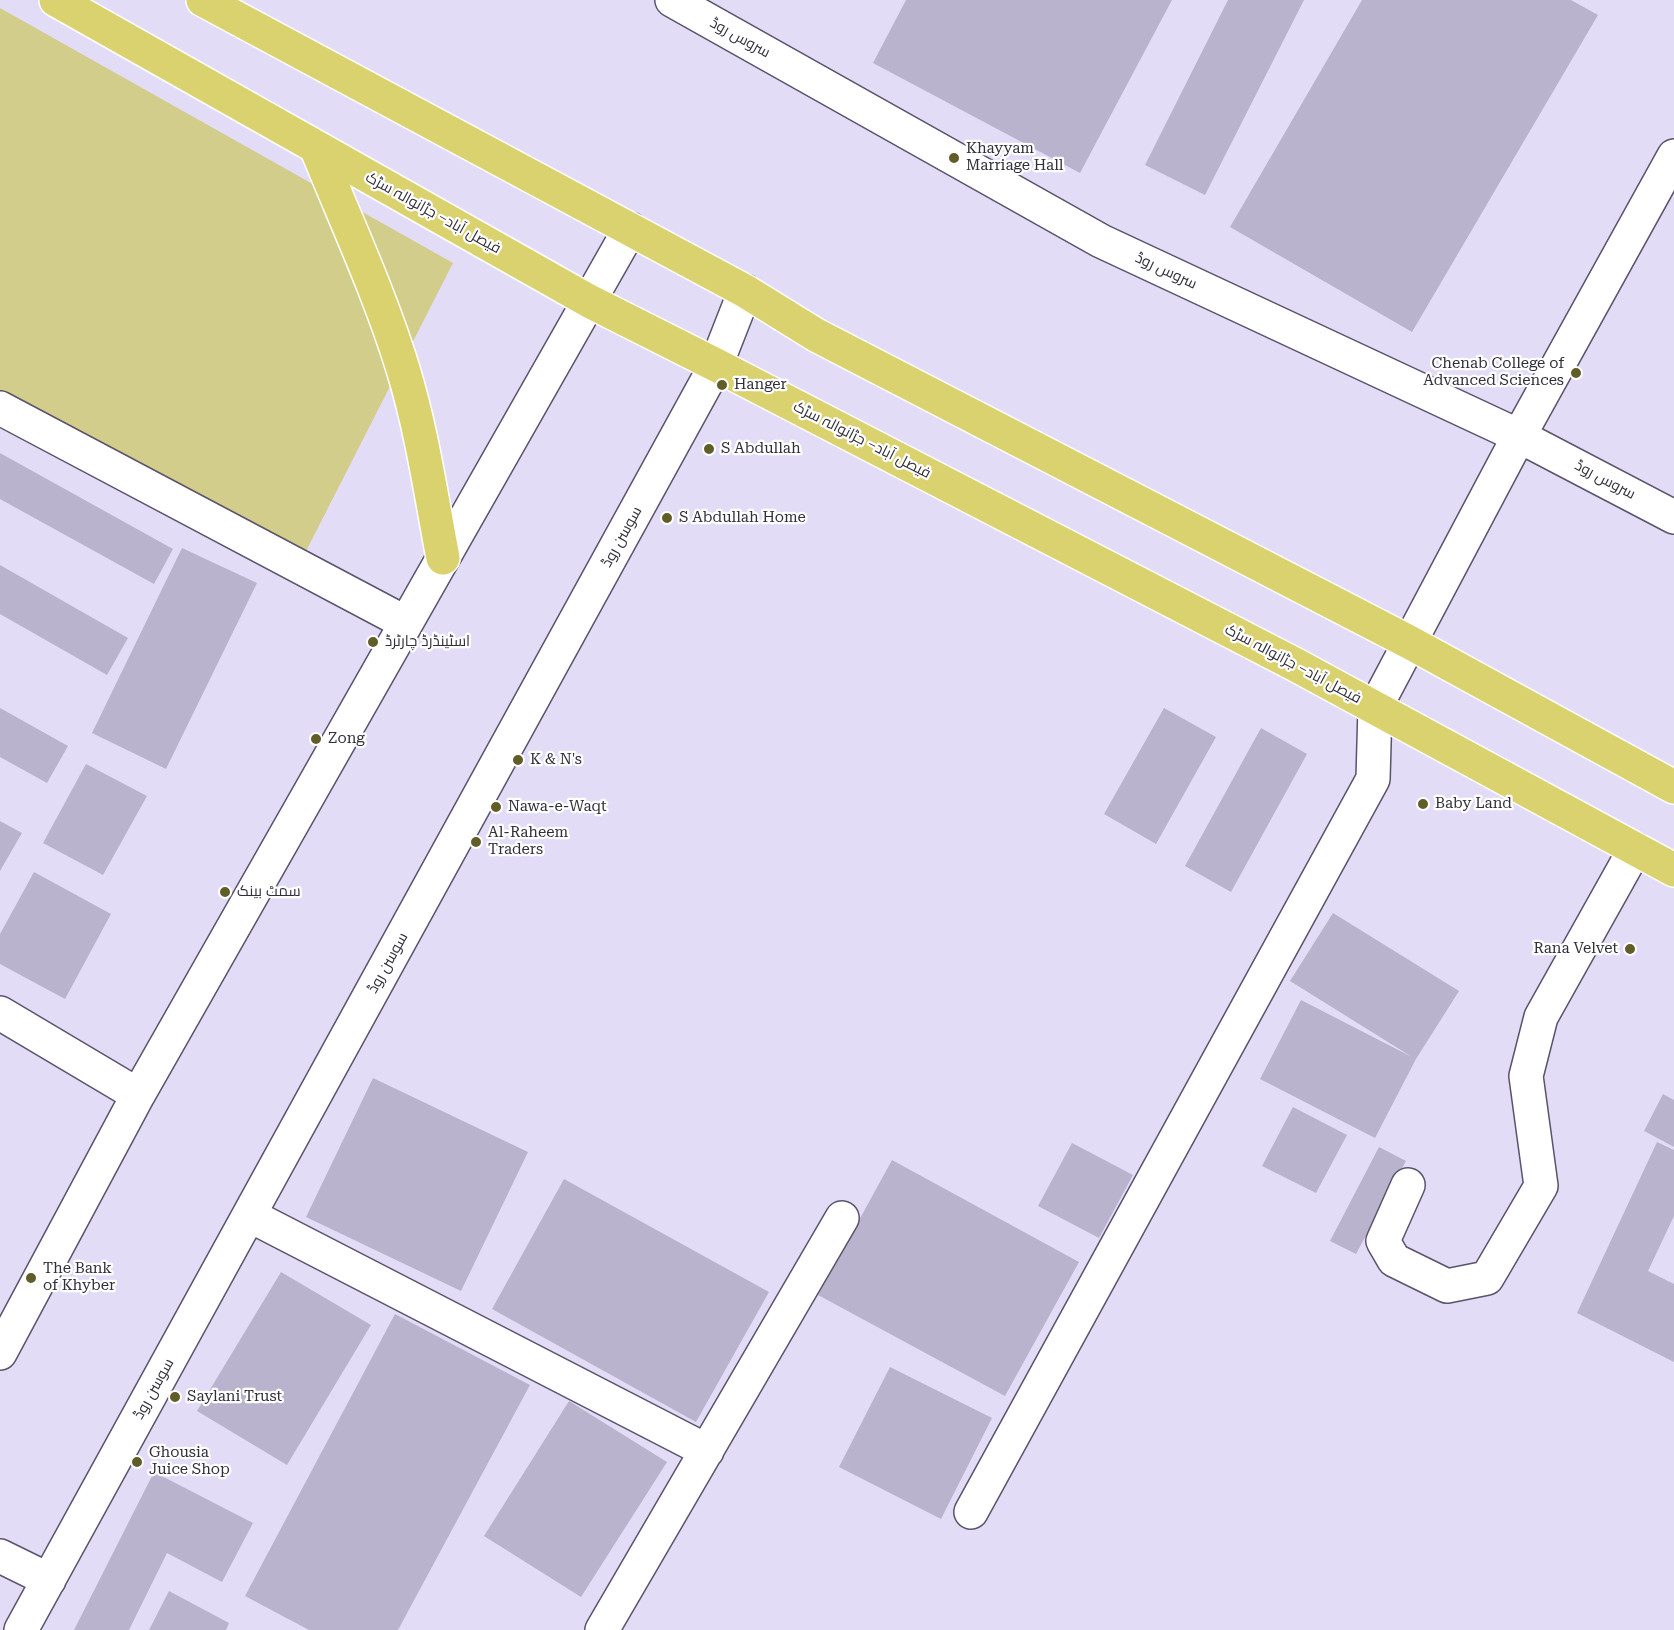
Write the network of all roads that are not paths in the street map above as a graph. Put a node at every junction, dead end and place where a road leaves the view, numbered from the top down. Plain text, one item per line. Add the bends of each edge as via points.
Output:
1 (56, 0) edge
2 (203, 0) edge
3 (672, 0) edge
4 (316, 147) junction
5 (1674, 156) edge
6 (630, 229) junction
7 (745, 291) junction
8 (590, 301) junction
9 (716, 365) junction
10 (0, 408) edge
11 (1520, 436) junction
12 (1674, 517) edge
13 (443, 558) junction
14 (406, 623) junction
15 (1409, 642) junction
16 (1375, 708) junction
17 (1674, 787) edge
18 (1635, 849) junction
19 (1674, 870) edge
20 (0, 1014) edge
21 (138, 1095) junction
22 (1408, 1185) dead end
23 (249, 1215) junction
24 (842, 1218) dead end
25 (0, 1353) edge
26 (707, 1451) junction
27 (971, 1512) dead end
28 (0, 1556) edge
29 (49, 1580) junction
30 (21, 1630) edge
31 (602, 1630) edge

1 - 4 main road, فیصل آباد– جڑانوالہ سڑک
2 - 6 main road
3 - 11 street, سروس روڈ via 1101,241
4 - 8 main road, فیصل آباد– جڑانوالہ سڑک
4 - 13 main road via 404,370
5 - 11 street
6 - 7 main road
6 - 8 street
7 - 9 street, سوسن روڈ
7 - 15 main road via 816,335
8 - 9 main road, فیصل آباد– جڑانوالہ سڑک
8 - 13 street
9 - 16 main road, فیصل آباد– جڑانوالہ سڑک
9 - 23 street, سوسن روڈ
10 - 14 street
11 - 12 street, سروس روڈ
11 - 15 street
13 - 14 street
14 - 21 street
15 - 16 street
15 - 17 main road
16 - 18 main road, فیصل آباد– جڑانوالہ سڑک
16 - 27 street via 1373,779
18 - 19 main road, فیصل آباد– جڑانوالہ سڑک
18 - 22 street via 1541,1017 1526,1076 1541,1186 1487,1278 1447,1286 1394,1260 1383,1240
20 - 21 street
21 - 25 street
23 - 26 street
23 - 29 street, سوسن روڈ
24 - 26 street
26 - 31 street
28 - 29 street
29 - 30 street, سوسن روڈ

